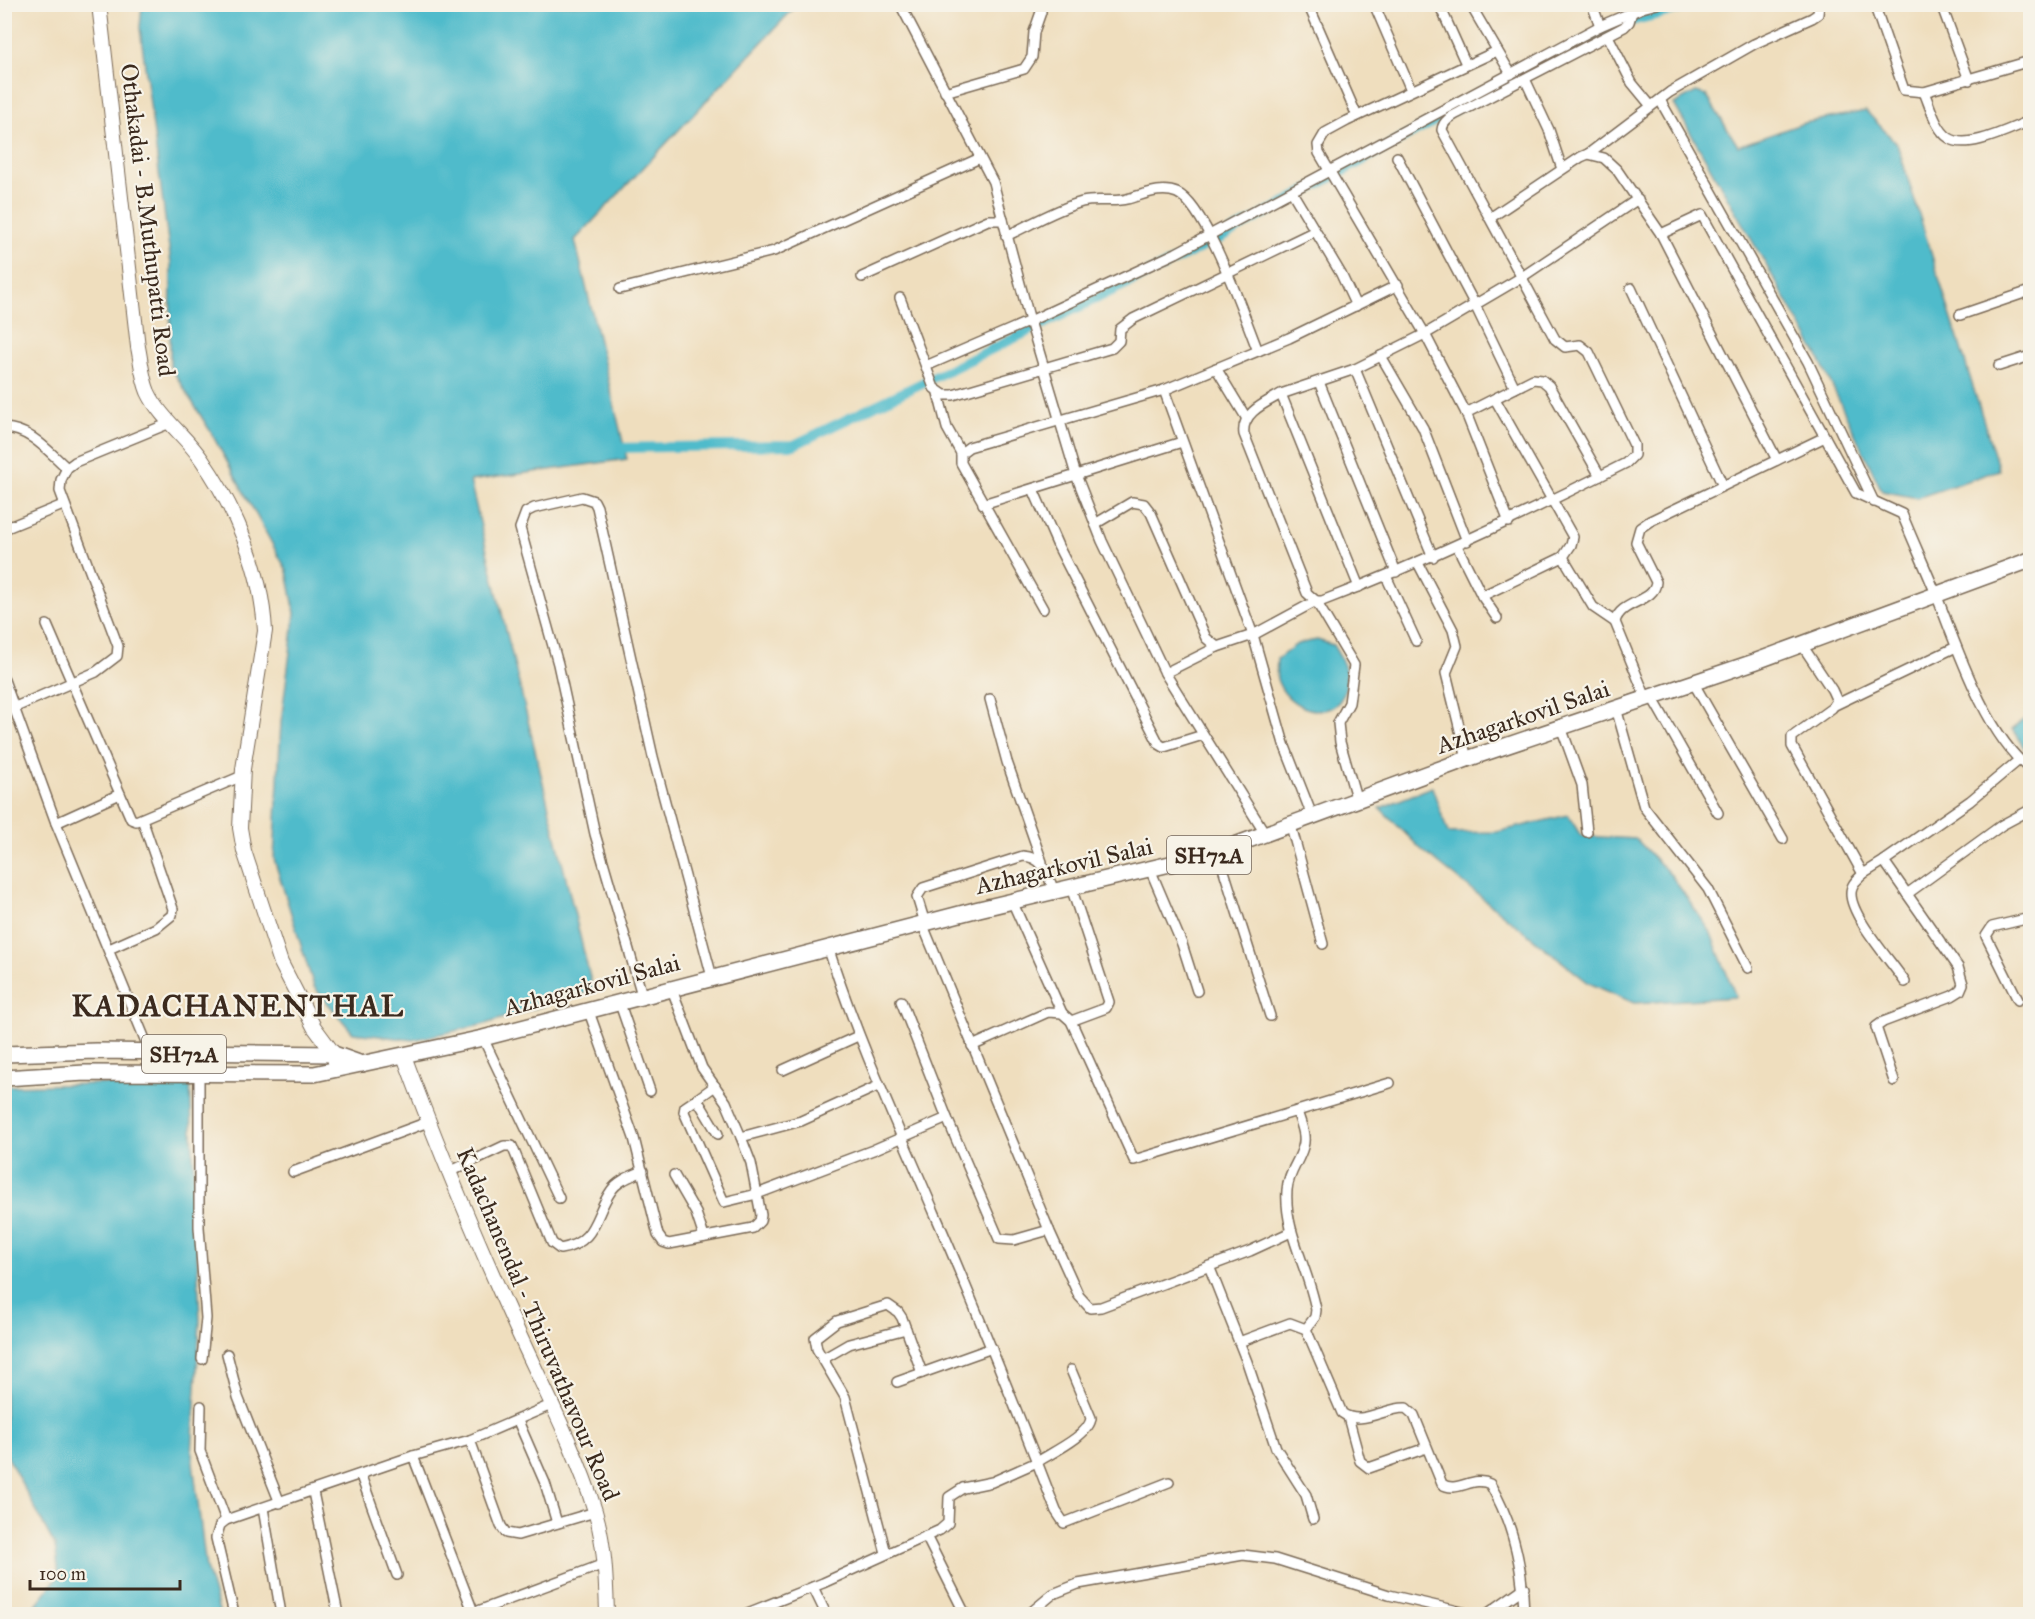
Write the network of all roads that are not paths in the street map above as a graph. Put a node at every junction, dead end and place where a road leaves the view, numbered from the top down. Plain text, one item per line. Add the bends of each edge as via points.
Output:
1 (99, 4) edge
2 (900, 4) edge
3 (1041, 4) edge
4 (1308, 4) edge
5 (1374, 4) edge
6 (1439, 4) edge
7 (1470, 4) edge
8 (1592, 4) edge
9 (1657, 4) edge
10 (1819, 4) edge
11 (1874, 4) edge
12 (1941, 4) edge
13 (1631, 17) junction
14 (1600, 26) junction
15 (1608, 36) junction
16 (1497, 51) junction
17 (2031, 61) edge
18 (1466, 64) junction
19 (1511, 74) junction
20 (1525, 80) junction
21 (1969, 80) junction
22 (1412, 90) junction
23 (945, 92) junction
24 (1924, 93) junction
25 (1660, 100) junction
26 (1651, 106) junction
27 (1357, 116) junction
28 (2031, 121) edge
29 (1588, 154) junction
30 (1397, 157) dead end
31 (980, 158) junction
32 (1562, 170) junction
33 (1333, 176) junction
34 (1294, 196) junction
35 (1638, 199) junction
36 (1490, 218) junction
37 (1003, 220) junction
38 (1315, 231) junction
39 (1661, 234) junction
40 (1006, 236) junction
41 (1212, 240) junction
42 (1228, 273) junction
43 (862, 277) dead end
44 (1522, 277) junction
45 (1398, 285) junction
46 (1631, 288) dead end
47 (620, 289) dead end
48 (2031, 291) edge
49 (900, 298) dead end
50 (1475, 304) junction
51 (1356, 306) junction
52 (1960, 315) dead end
53 (1031, 323) junction
54 (1425, 334) junction
55 (1258, 351) junction
56 (1381, 356) junction
57 (2031, 356) edge
58 (1999, 366) dead end
59 (1043, 368) junction
60 (1216, 368) junction
61 (1355, 369) junction
62 (927, 370) junction
63 (1319, 382) junction
64 (1515, 388) junction
65 (936, 390) junction
66 (1164, 390) junction
67 (1281, 394) junction
68 (1495, 399) junction
69 (1466, 413) junction
70 (1247, 418) junction
71 (1058, 421) junction
72 (170, 423) junction
73 (4, 428) edge
74 (1825, 437) junction
75 (1182, 442) junction
76 (961, 453) junction
77 (1777, 460) junction
78 (67, 468) junction
79 (1076, 475) junction
80 (1600, 476) junction
81 (1723, 486) junction
82 (1033, 489) junction
83 (1554, 499) junction
84 (1874, 502) junction
85 (983, 504) junction
86 (63, 506) junction
87 (1509, 522) junction
88 (1095, 524) junction
89 (4, 529) edge
90 (1467, 542) junction
91 (1457, 546) junction
92 (1433, 557) junction
93 (1563, 557) junction
94 (2031, 560) edge
95 (1418, 563) junction
96 (1396, 572) junction
97 (1386, 576) junction
98 (1359, 587) junction
99 (1936, 594) junction
100 (1482, 596) junction
101 (1316, 601) junction
102 (1043, 609) dead end
103 (1497, 618) dead end
104 (1615, 622) junction
105 (47, 625) dead end
106 (1252, 635) junction
107 (1416, 641) dead end
108 (1802, 645) junction
109 (1956, 646) junction
110 (1217, 647) junction
111 (1165, 673) junction
112 (4, 680) edge
113 (71, 682) junction
114 (1693, 682) junction
115 (1649, 698) junction
116 (990, 699) dead end
117 (1835, 705) junction
118 (15, 708) junction
119 (1616, 708) junction
120 (4, 712) edge
121 (1561, 727) junction
122 (1203, 735) junction
123 (1467, 759) junction
124 (2019, 760) junction
125 (2031, 769) edge
126 (242, 776) junction
127 (120, 794) junction
128 (1358, 801) junction
129 (2031, 810) edge
130 (1718, 813) dead end
131 (1312, 818) junction
132 (142, 819) junction
133 (56, 823) junction
134 (1291, 825) junction
135 (1587, 832) dead end
136 (1266, 835) junction
137 (1783, 839) dead end
138 (1218, 852) junction
139 (1884, 861) junction
140 (1042, 862) junction
141 (1150, 869) junction
142 (1863, 874) junction
143 (1071, 887) junction
144 (1054, 891) junction
145 (1907, 894) junction
146 (1012, 901) junction
147 (2030, 920) edge
148 (923, 923) junction
149 (1323, 944) dead end
150 (828, 947) junction
151 (109, 949) junction
152 (1748, 968) dead end
153 (712, 977) junction
154 (1905, 982) dead end
155 (672, 987) junction
156 (1197, 991) dead end
157 (642, 995) junction
158 (2018, 999) dead end
159 (619, 1001) junction
160 (901, 1001) dead end
161 (588, 1009) junction
162 (1062, 1013) junction
163 (1270, 1016) dead end
164 (1071, 1021) junction
165 (858, 1036) junction
166 (483, 1038) junction
167 (972, 1046) junction
168 (4, 1054) edge
169 (151, 1054) junction
170 (404, 1056) junction
171 (335, 1062) junction
172 (783, 1070) dead end
173 (151, 1073) junction
174 (199, 1074) junction
175 (4, 1078) edge
176 (1894, 1081) dead end
177 (1390, 1083) dead end
178 (715, 1086) junction
179 (878, 1086) junction
180 (650, 1091) dead end
181 (697, 1099) junction
182 (1297, 1111) junction
183 (947, 1118) junction
184 (428, 1122) junction
185 (718, 1134) dead end
186 (741, 1137) junction
187 (901, 1137) junction
188 (643, 1171) junction
189 (292, 1172) dead end
190 (450, 1172) junction
191 (674, 1175) dead end
192 (758, 1194) junction
193 (559, 1198) dead end
194 (1049, 1230) junction
195 (1291, 1232) junction
196 (704, 1237) junction
197 (1209, 1266) junction
198 (906, 1329) junction
199 (1306, 1329) junction
200 (1239, 1342) junction
201 (992, 1348) junction
202 (227, 1354) dead end
203 (202, 1359) dead end
204 (823, 1359) junction
205 (1071, 1370) dead end
206 (922, 1373) junction
207 (897, 1382) dead end
208 (551, 1405) junction
209 (201, 1406) dead end
210 (1348, 1418) junction
211 (518, 1421) junction
212 (470, 1440) junction
213 (1426, 1448) junction
214 (413, 1456) junction
215 (1037, 1462) junction
216 (361, 1476) junction
217 (1168, 1482) dead end
218 (313, 1492) junction
219 (280, 1503) junction
220 (263, 1508) junction
221 (595, 1512) junction
222 (1313, 1519) dead end
223 (226, 1520) junction
224 (557, 1523) junction
225 (926, 1536) junction
226 (886, 1553) junction
227 (604, 1564) junction
228 (397, 1575) dead end
229 (813, 1587) junction
230 (1524, 1592) junction
231 (234, 1614) edge
232 (281, 1614) edge
233 (338, 1614) edge
234 (472, 1614) edge
235 (607, 1614) edge
236 (745, 1614) edge
237 (826, 1614) edge
238 (965, 1614) edge
239 (1029, 1614) edge
240 (1524, 1614) edge

1 - 72 main road, Othakadai - B.Muthupatti Road via 143,375 155,406
2 - 23 street
3 - 23 street via 1032,57 1024,69
4 - 27 street
5 - 22 street
6 - 18 street
7 - 16 street
8 - 14 street
9 - 13 street
10 - 25 street via 1818,14 1812,18 1754,44
11 - 24 street via 1901,86 1910,92
12 - 21 street
13 - 14 street
13 - 15 street
14 - 19 street
15 - 20 street
15 - 26 street via 1632,82
16 - 18 street
16 - 19 street
17 - 21 street
18 - 22 street
19 - 33 street
20 - 32 street via 1549,130
20 - 36 street via 1464,110 1443,125 1445,139
21 - 24 street
22 - 27 street
23 - 31 street
24 - 28 street via 1941,130 1949,139 1961,143
25 - 26 street
25 - 84 street via 1808,362
26 - 29 street
27 - 33 street via 1320,138 1317,145
29 - 32 street
29 - 35 street via 1604,158
30 - 50 street
31 - 37 street via 998,193
31 - 47 street via 782,248
32 - 36 street
33 - 34 street
33 - 45 street
34 - 38 street
34 - 41 street
35 - 39 street
35 - 44 street
36 - 44 street
37 - 40 street
37 - 43 street via 988,220
38 - 42 street
38 - 51 street
39 - 74 street via 1702,215
39 - 77 street
40 - 41 street via 1079,203 1118,201 1166,190 1188,201
40 - 53 street
41 - 42 street
41 - 53 street
42 - 55 street
42 - 59 street via 1124,324 1119,341 1112,348
44 - 50 street
44 - 80 street via 1555,339 1564,347 1580,345 1589,352 1634,445 1634,455 1626,463
45 - 51 street
45 - 54 street
46 - 81 street
48 - 52 street
49 - 62 street
50 - 54 street
50 - 64 street
51 - 55 street
53 - 59 street
53 - 62 street
54 - 56 street
54 - 69 street
55 - 60 street
56 - 61 street
56 - 90 street via 1423,428
57 - 58 street
59 - 65 street via 953,395
59 - 71 street
60 - 66 street
60 - 70 street
61 - 63 street
61 - 92 street
62 - 65 street
63 - 67 street
63 - 96 street
64 - 68 street
64 - 80 street via 1533,379 1549,386
65 - 76 street via 947,428
66 - 71 street
66 - 75 street
67 - 70 street
67 - 98 street
68 - 69 street
68 - 83 street
69 - 87 street
70 - 101 street via 1244,434 1307,592
71 - 76 street via 969,447
71 - 79 street
72 - 78 street
72 - 126 main road, Othakadai - B.Muthupatti Road via 200,457 220,489 252,561 264,605 265,631
73 - 78 street via 19,429 31,436
74 - 77 street
74 - 84 street via 1856,493
75 - 79 street
75 - 106 street
76 - 85 street via 961,462
77 - 81 street
78 - 86 street via 61,480
79 - 82 street
79 - 88 street
80 - 83 street
81 - 104 street via 1640,528 1636,542 1656,587 1623,608
82 - 85 street
82 - 122 street via 1159,744 1164,747
83 - 87 street
83 - 93 street via 1573,537
84 - 99 street via 1902,514
85 - 102 street
86 - 89 street
86 - 113 street via 118,646 111,663
87 - 90 street
88 - 110 street via 1132,502 1144,504 1206,638
88 - 111 street
90 - 91 street
91 - 92 street
91 - 100 street
92 - 95 street
93 - 100 street
93 - 104 street via 1593,607
94 - 99 main road, Azhagarkovil Salai / SH72A
95 - 96 street
95 - 123 street via 1455,638 1456,654 1446,673
96 - 97 street
97 - 98 street
97 - 107 street
98 - 101 street
99 - 108 main road, Azhagarkovil Salai / SH72A
99 - 109 street
100 - 103 street
101 - 106 street
101 - 128 street via 1354,665 1348,703 1338,723
104 - 115 street
105 - 113 street
106 - 110 street
106 - 131 street via 1284,744
108 - 114 main road, Azhagarkovil Salai / SH72A
108 - 117 street via 1836,695
109 - 117 street
109 - 124 street via 1997,729
110 - 111 street
111 - 122 street
112 - 118 street
113 - 118 street
113 - 127 street
114 - 115 main road, Azhagarkovil Salai / SH72A
114 - 137 street
115 - 119 main road, Azhagarkovil Salai / SH72A
115 - 130 street
116 - 140 street
117 - 142 street via 1791,741
118 - 120 street
118 - 133 street
119 - 121 main road, Azhagarkovil Salai / SH72A
119 - 152 street via 1644,807 1712,895
121 - 123 main road, Azhagarkovil Salai / SH72A
121 - 135 street via 1582,785
122 - 136 street
123 - 128 main road, Azhagarkovil Salai / SH72A
124 - 125 street
124 - 139 street via 1970,801
126 - 132 street
126 - 171 main road, Othakadai - B.Muthupatti Road via 240,828 255,884 281,963
127 - 132 street via 131,819
127 - 133 street
128 - 131 main road, Azhagarkovil Salai / SH72A
129 - 145 street via 2002,825
131 - 134 main road, Azhagarkovil Salai / SH72A
132 - 151 street via 172,915 156,928
133 - 151 street
134 - 136 main road, Azhagarkovil Salai / SH72A
134 - 149 street
136 - 138 main road, Azhagarkovil Salai / SH72A
138 - 141 main road, Azhagarkovil Salai / SH72A
138 - 163 street
139 - 142 street
139 - 145 street
140 - 144 street
140 - 148 street via 1023,856 923,888 917,897
141 - 143 main road, Azhagarkovil Salai / SH72A
141 - 156 street
142 - 154 street via 1852,885 1854,909
143 - 144 main road, Azhagarkovil Salai / SH72A
143 - 164 street via 1109,1002 1106,1008
144 - 146 main road, Azhagarkovil Salai / SH72A
145 - 176 street via 1958,968 1963,984 1952,996 1876,1027
146 - 148 main road, Azhagarkovil Salai / SH72A
146 - 162 street
147 - 158 street via 1992,927 1986,936
148 - 150 main road, Azhagarkovil Salai / SH72A
148 - 167 street
150 - 153 main road, Azhagarkovil Salai / SH72A
150 - 165 street
151 - 169 street
153 - 155 main road, Azhagarkovil Salai / SH72A
153 - 157 street via 653,757 597,507 594,501 582,497 534,508 522,517 522,541 558,664 596,834
155 - 157 main road, Azhagarkovil Salai / SH72A
155 - 178 street via 702,1068
157 - 159 main road, Azhagarkovil Salai / SH72A
159 - 161 main road, Azhagarkovil Salai / SH72A
159 - 180 street
160 - 183 street
161 - 166 main road, Azhagarkovil Salai / SH72A
161 - 188 street
162 - 164 street
162 - 167 street via 1048,1012
164 - 182 street via 1134,1160
165 - 172 street
165 - 179 street
166 - 170 main road, Azhagarkovil Salai / SH72A
166 - 193 street
167 - 194 street
168 - 169 main road, Azhagarkovil Salai / SH72A
169 - 171 main road, Azhagarkovil Salai / SH72A
169 - 173 street
170 - 171 main road, Azhagarkovil Salai / SH72A via 362,1064
170 - 184 main road, Kadachanendal - Thiruvathavour Road
171 - 174 main road, Azhagarkovil Salai / SH72A via 314,1074
173 - 174 main road, Azhagarkovil Salai / SH72A
173 - 175 main road, Azhagarkovil Salai / SH72A
174 - 203 street via 199,1227 206,1318
177 - 182 street
178 - 181 street
178 - 186 street
179 - 186 street via 801,1121
179 - 187 street
181 - 185 street
181 - 192 street via 684,1112 721,1200 728,1202
182 - 195 street via 1304,1136 1287,1190
183 - 187 street
183 - 194 street via 999,1239 1014,1240
184 - 189 street
184 - 190 main road, Kadachanendal - Thiruvathavour Road
186 - 192 street
187 - 192 street
187 - 201 street
188 - 190 street via 609,1192 592,1231 560,1249 552,1243 512,1146 504,1146
188 - 196 street via 663,1242
190 - 208 main road, Kadachanendal - Thiruvathavour Road
191 - 196 street
192 - 196 street via 761,1215 757,1225
194 - 197 street via 1079,1296 1089,1308
195 - 197 street
195 - 199 street via 1316,1310
197 - 200 street
198 - 204 street via 849,1344
198 - 204 street via 898,1312 888,1305 837,1321 815,1338
198 - 206 street
199 - 200 street via 1290,1323
199 - 210 street via 1342,1413
200 - 222 street via 1276,1449 1306,1495
201 - 206 street
201 - 215 street
202 - 219 street via 238,1396
204 - 226 street via 845,1397
205 - 215 street via 1091,1425
206 - 207 street
208 - 211 street
208 - 221 main road, Kadachanendal - Thiruvathavour Road
209 - 223 street via 200,1451
210 - 213 street via 1406,1408 1414,1415
210 - 213 street via 1360,1461 1369,1468
211 - 212 street
211 - 224 street via 545,1483
212 - 214 street
212 - 224 street via 506,1533 518,1534
213 - 230 street via 1438,1478 1446,1487 1479,1481 1490,1484 1521,1565
214 - 216 street
214 - 234 street
215 - 217 street via 1064,1523
215 - 225 street via 992,1482 955,1492 949,1497 948,1523
216 - 218 street
216 - 228 street
218 - 219 street
218 - 233 street
219 - 220 street
220 - 223 street
220 - 232 street
221 - 224 street
221 - 227 main road, Kadachanendal - Thiruvathavour Road
223 - 231 street via 216,1538
225 - 226 street
225 - 238 street
226 - 229 street
227 - 234 street
227 - 235 main road, Kadachanendal - Thiruvathavour Road
229 - 236 street
229 - 237 street
230 - 239 street via 1487,1614 1471,1614 1389,1595 1275,1559 1243,1555 1078,1584 1053,1594
230 - 240 street

